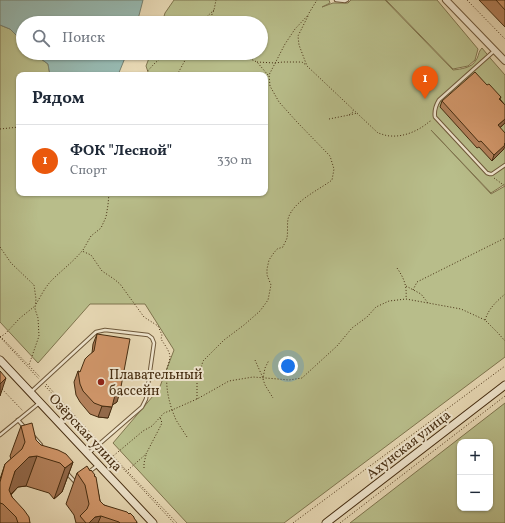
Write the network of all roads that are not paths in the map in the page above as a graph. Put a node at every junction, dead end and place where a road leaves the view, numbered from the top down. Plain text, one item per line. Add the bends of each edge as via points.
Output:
1 (336, 0) edge
2 (347, 0) edge
3 (446, 0) edge
4 (495, 50) junction
5 (505, 61) edge
6 (505, 165) edge
7 (0, 360) edge
8 (505, 385) edge
9 (31, 393) junction
10 (40, 402) junction
11 (18, 420) junction
12 (0, 435) edge
13 (44, 449) edge
14 (88, 454) junction
15 (99, 466) junction
16 (66, 472) edge
17 (87, 474) edge
18 (77, 483) edge
19 (153, 523) edge
20 (326, 523) edge

1 - 2 lane
3 - 4 street
4 - 5 street
4 - 6 lane via 439,100 434,114 487,173 492,174
7 - 9 main road, Озёрская улица
8 - 20 main road, Ахунская улица
9 - 10 main road, Озёрская улица
9 - 14 lane via 96,332 105,330 148,335 152,338 154,343 146,399 142,407
10 - 11 lane
10 - 14 main road, Озёрская улица
11 - 12 lane
11 - 13 lane
14 - 15 main road, Озёрская улица
15 - 17 lane
15 - 19 main road, Озёрская улица
16 - 18 lane

